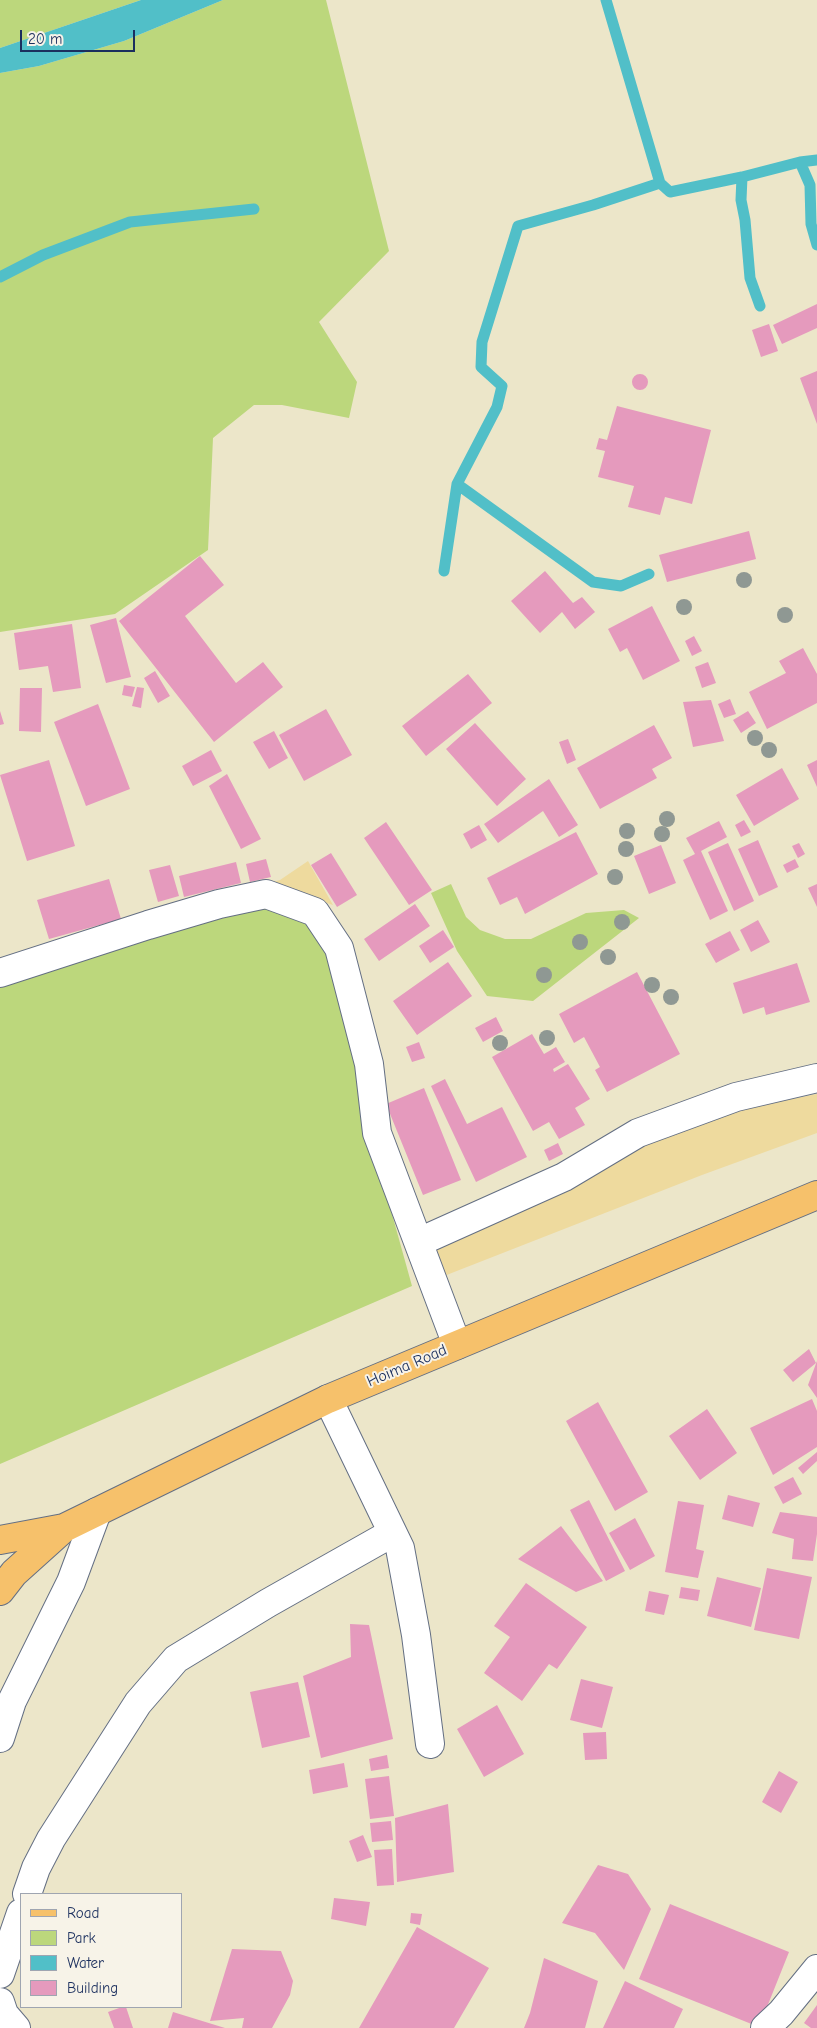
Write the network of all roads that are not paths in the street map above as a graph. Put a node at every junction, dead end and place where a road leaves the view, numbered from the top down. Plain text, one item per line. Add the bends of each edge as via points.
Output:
1 (0, 973) edge
2 (817, 1078) edge
3 (817, 1195) edge
4 (419, 1242) junction
5 (457, 1345) junction
6 (328, 1399) junction
7 (96, 1512) junction
8 (64, 1528) junction
9 (392, 1533) junction
10 (0, 1540) edge
11 (0, 1591) edge
12 (0, 1738) edge
13 (430, 1744) dead end
14 (27, 1893) edge
15 (20, 1916) edge
16 (817, 1969) edge
17 (0, 1974) edge
18 (0, 2002) edge
19 (16, 2028) edge
20 (765, 2028) edge

1 - 4 street via 148,924 266,894 315,912 339,948 369,1064 377,1133
2 - 4 street via 736,1097 638,1133 564,1177
3 - 5 main road, Hoima Road
4 - 5 street
5 - 6 main road, Hoima Road
6 - 7 main road, Hoima Road
6 - 9 street
7 - 8 main road, Hoima Road
7 - 12 street via 71,1582 12,1701
8 - 10 main road, Hoima Road
8 - 11 main road via 14,1573
9 - 13 street via 400,1548 416,1635
9 - 14 street via 176,1659 138,1703 51,1839
15 - 17 street
16 - 20 street via 781,2014
18 - 19 street via 4,2014

